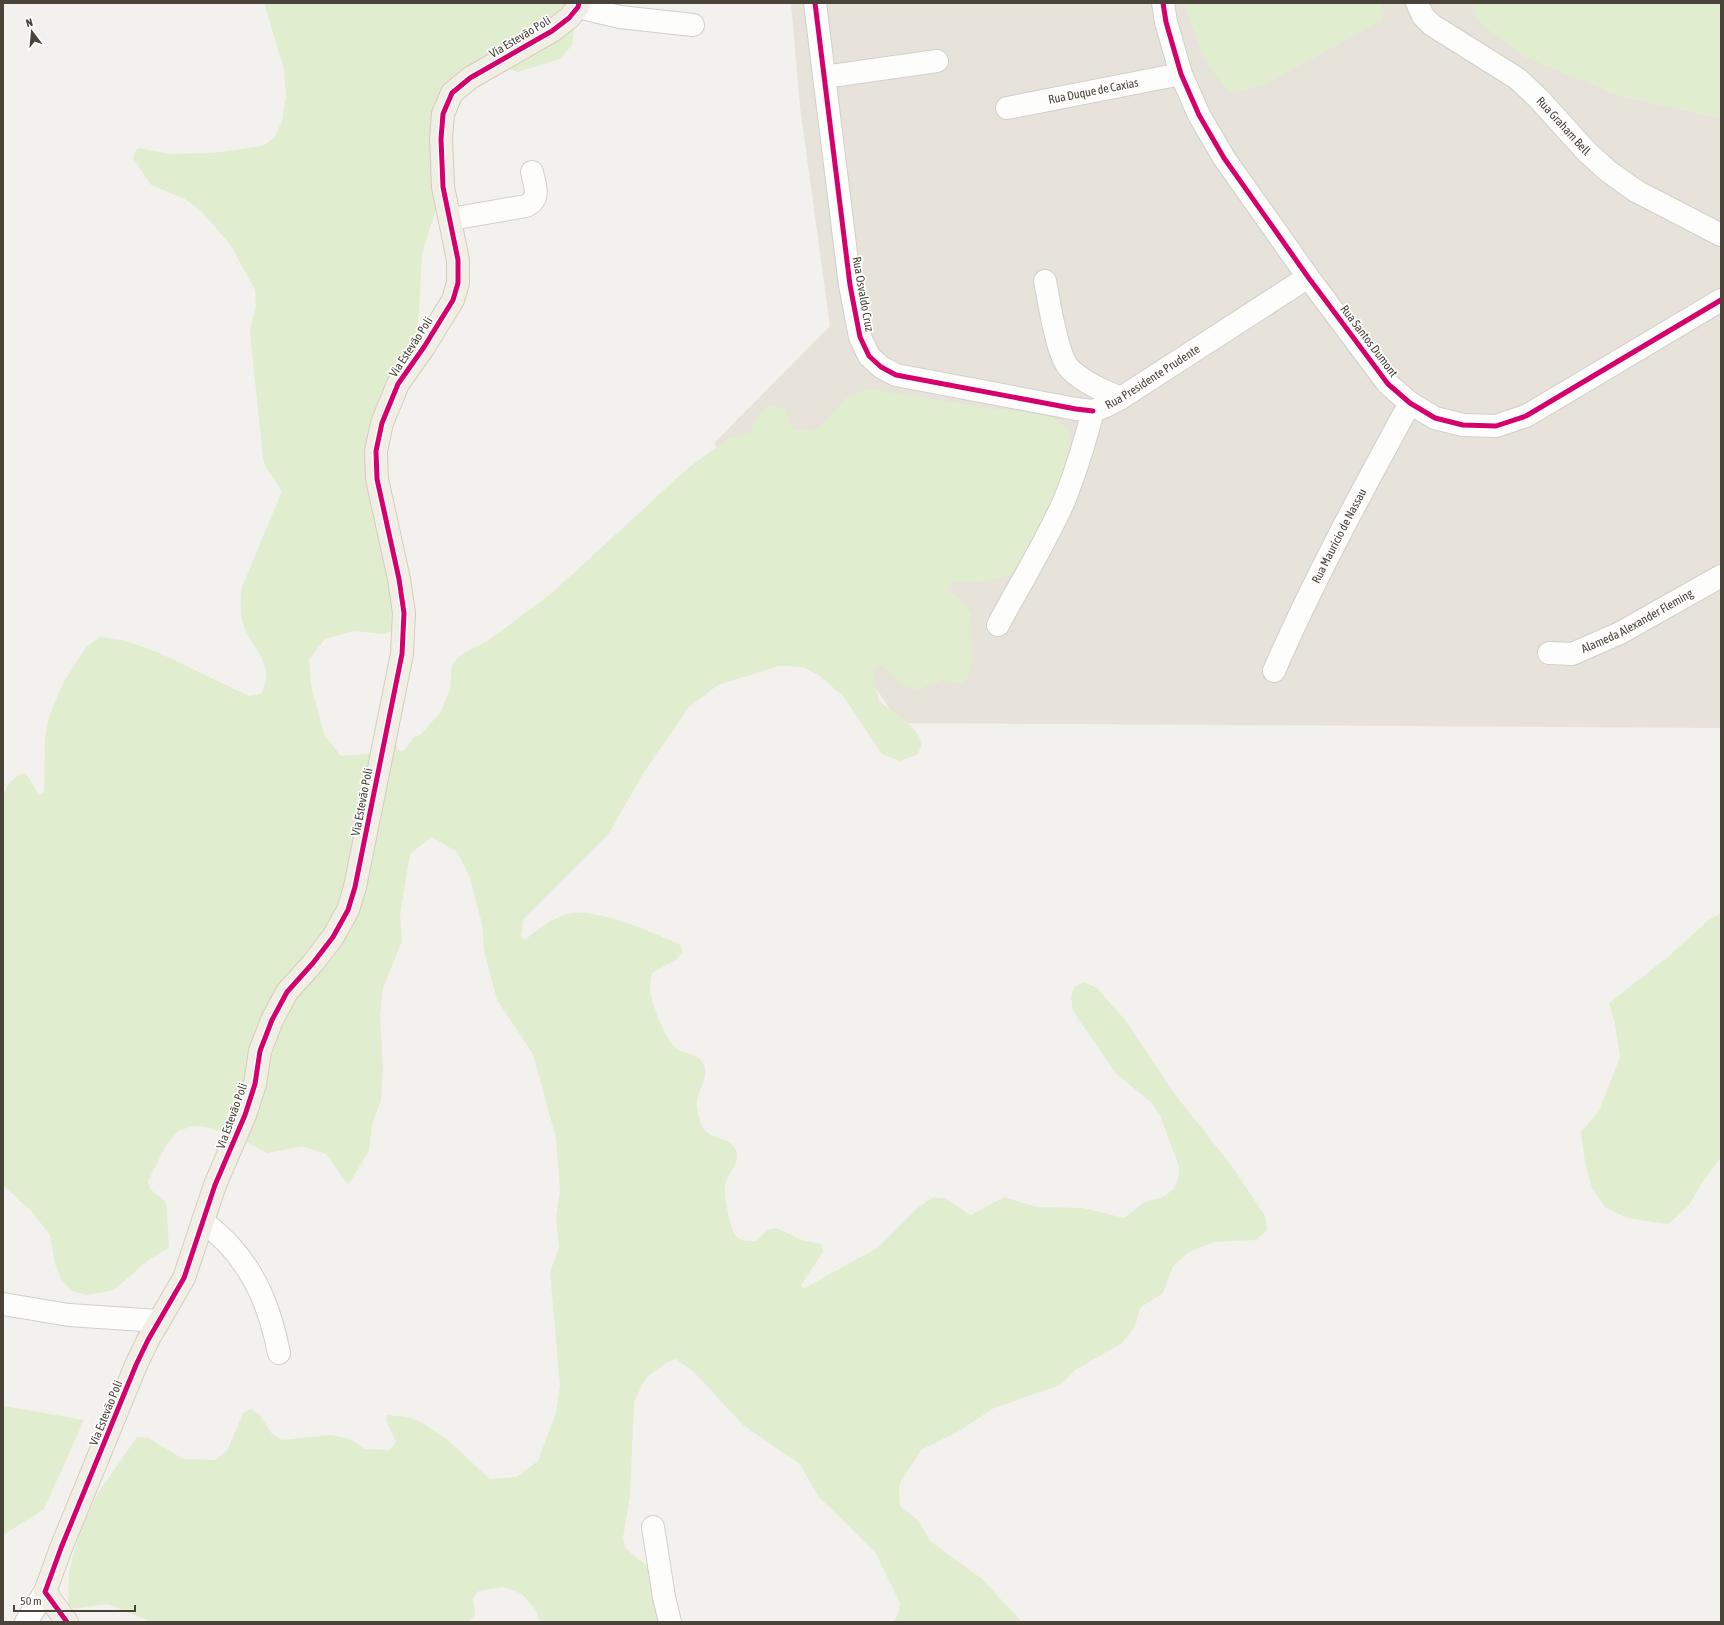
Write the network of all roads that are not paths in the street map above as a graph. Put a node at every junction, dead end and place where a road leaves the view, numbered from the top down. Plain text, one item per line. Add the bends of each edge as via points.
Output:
1 (815, 3) edge
2 (1163, 3) edge
3 (1417, 3) edge
4 (579, 5) edge
5 (693, 25) dead end
6 (937, 61) dead end
7 (1181, 74) junction
8 (824, 77) junction
9 (1007, 108) dead end
10 (532, 172) dead end
11 (450, 219) junction
12 (1721, 235) edge
13 (1308, 277) junction
14 (1044, 281) dead end
15 (1721, 300) edge
16 (1121, 398) junction
17 (1410, 403) junction
18 (1093, 411) junction
19 (1721, 576) edge
20 (998, 625) dead end
21 (1550, 653) dead end
22 (1274, 671) dead end
23 (203, 1221) junction
24 (3, 1304) edge
25 (159, 1321) junction
26 (279, 1353) dead end
27 (653, 1527) dead end
28 (44, 1592) junction
29 (26, 1622) edge
30 (67, 1622) edge
31 (670, 1622) edge

1 - 8 street, Rua Osvaldo Cruz
2 - 7 street, Rua Santos Dumont
3 - 12 street, Rua Graham Bell via 1423,16 1432,25 1518,79 1608,171 1636,191
4 - 5 street via 620,17
4 - 11 main road, Via Estevão Poli via 569,18 552,31 470,78 452,93 443,114 441,140 443,187
6 - 8 street
7 - 9 street, Rua Duque de Caxias
7 - 13 street, Rua Santos Dumont via 1199,116 1224,158
8 - 18 street, Rua Osvaldo Cruz via 850,285 860,337 869,356 881,367 896,375
10 - 11 street via 537,192 532,204
11 - 23 main road, Via Estevão Poli via 458,260 458,283 453,300 398,384 382,422 376,451 377,479 404,613 402,654 355,887 348,910 333,937 287,992 272,1020 260,1051 255,1084 246,1116 215,1185
13 - 16 street, Rua Presidente Prudente
13 - 17 street, Rua Santos Dumont via 1388,384
14 - 16 street via 1062,358 1070,369 1088,382
15 - 17 street, Rua Santos Dumont via 1526,416 1496,426 1463,425 1435,418
16 - 18 street, Rua Presidente Prudente
17 - 22 street, Rua Maurício de Nassau via 1339,534
18 - 20 street, Rua Presidente Prudente via 1064,500
19 - 21 street, Alameda Alexander Fleming via 1586,648 1572,654
23 - 25 main road, Via Estevão Poli via 184,1278
23 - 26 street via 230,1246 252,1274 274,1324
24 - 25 street via 69,1315
25 - 28 main road, Via Estevão Poli via 136,1365
27 - 31 street
28 - 29 street
28 - 30 main road

